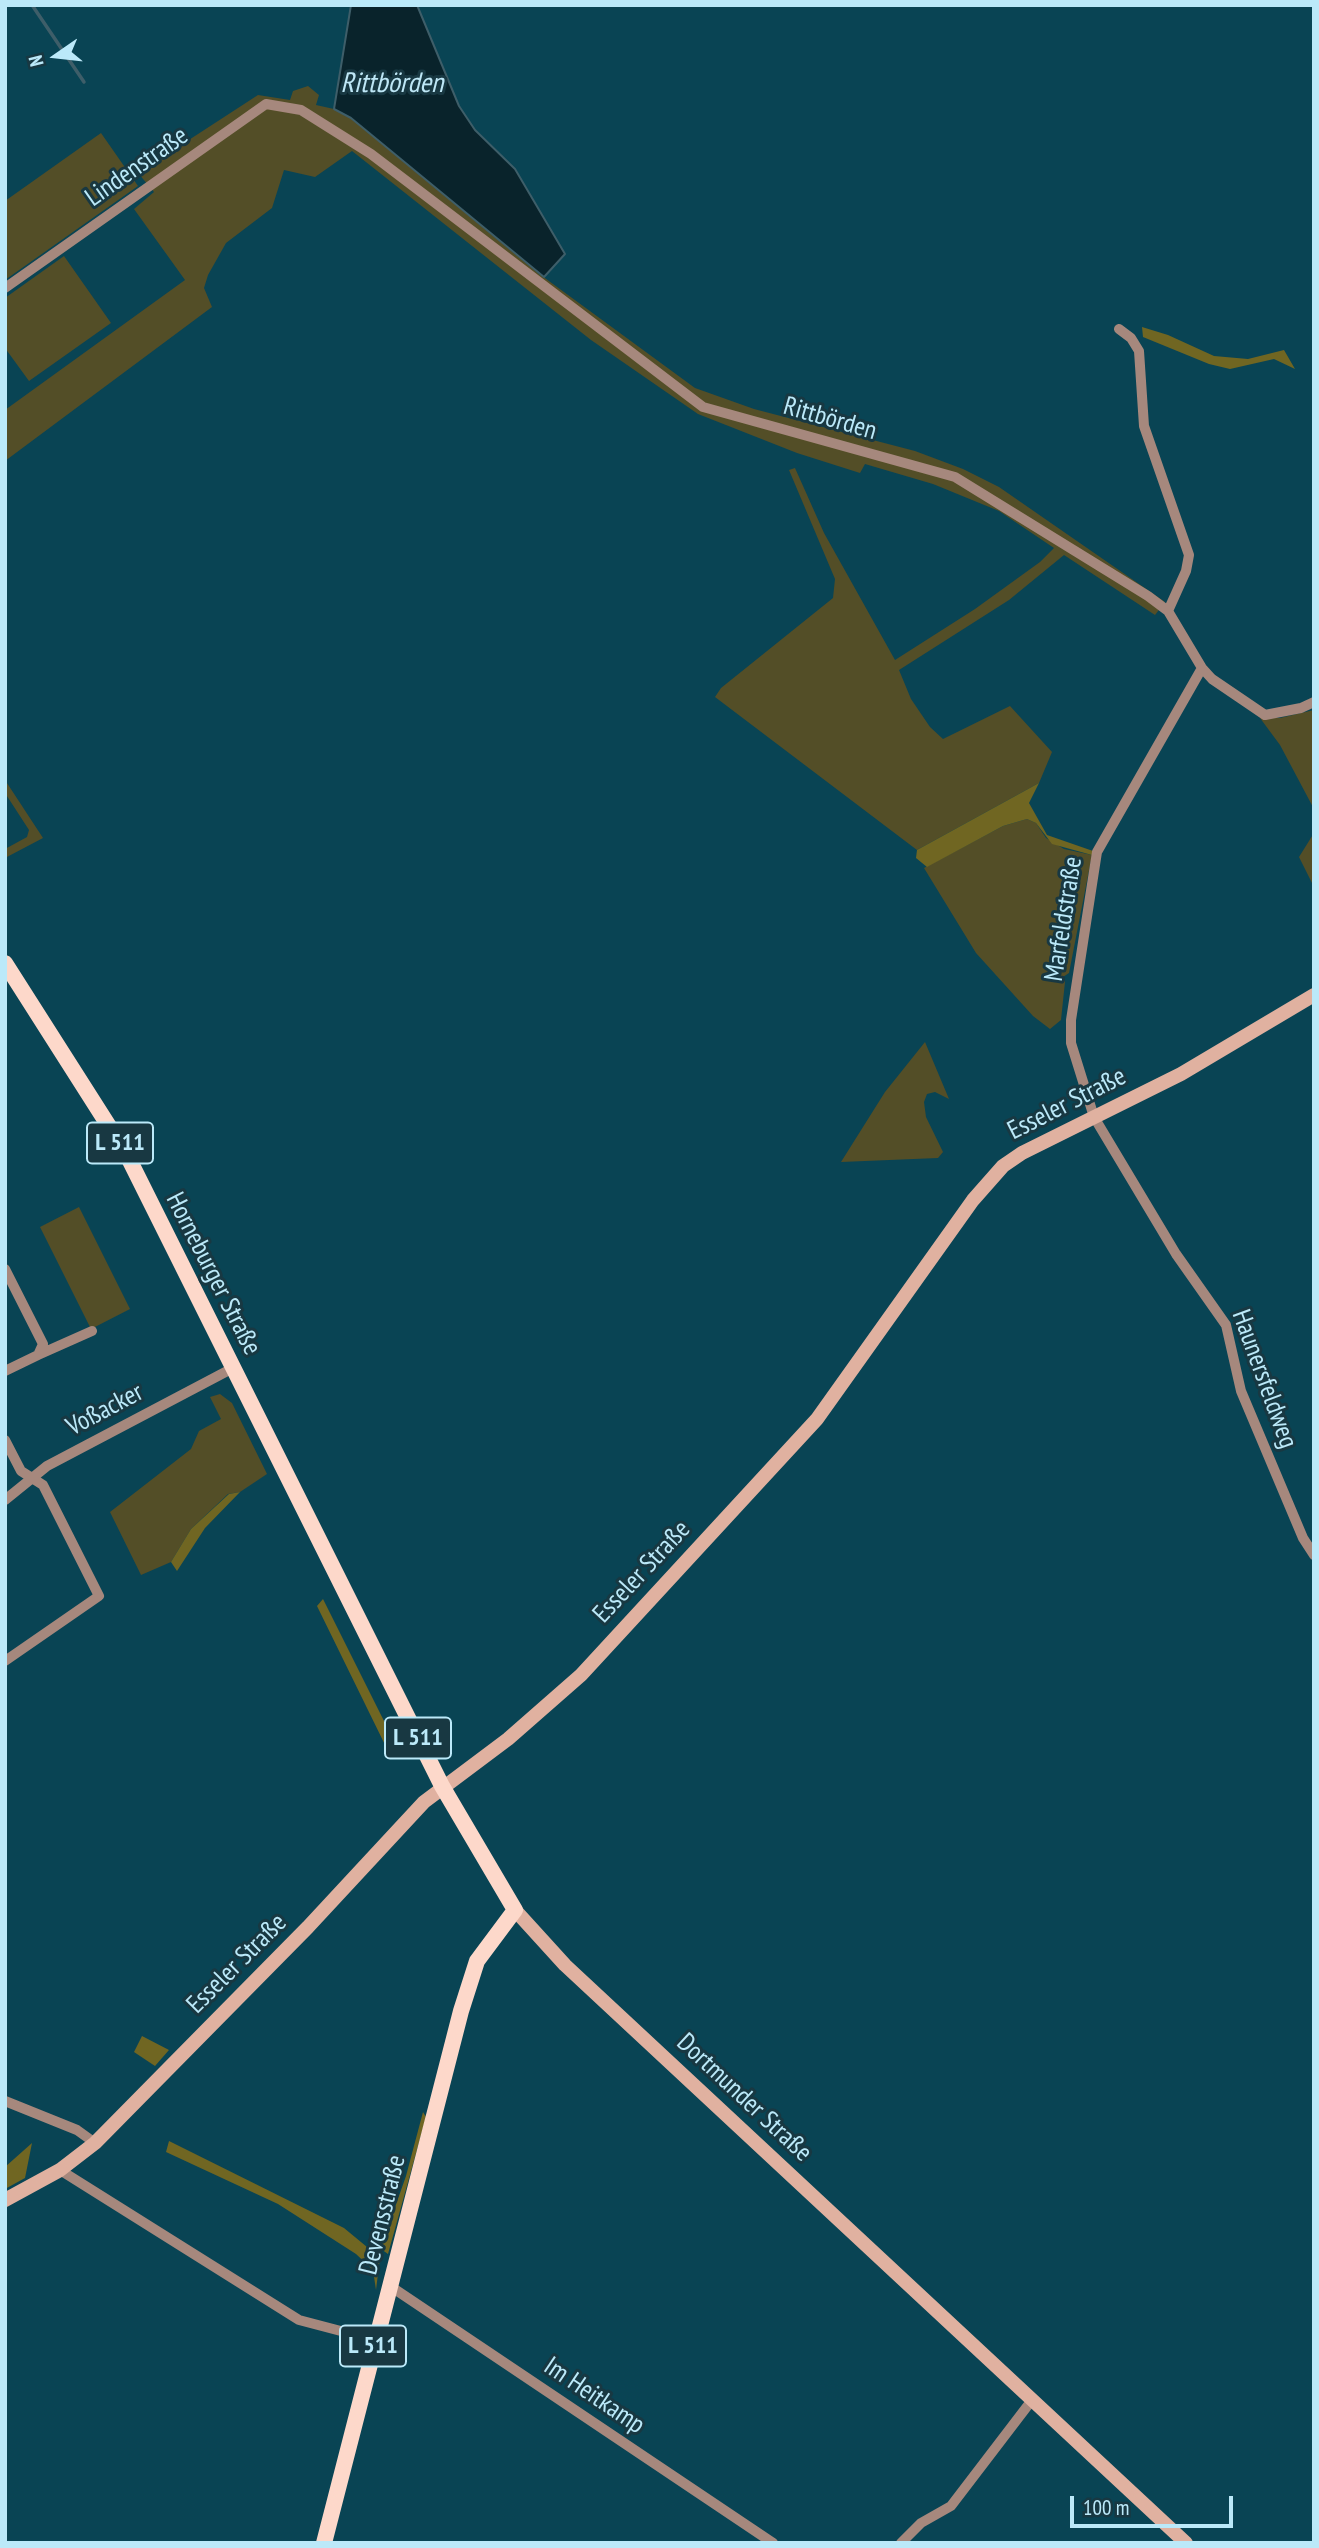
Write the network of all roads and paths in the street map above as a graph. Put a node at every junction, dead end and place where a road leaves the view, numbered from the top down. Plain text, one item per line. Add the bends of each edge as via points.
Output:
1 (302, 110) joint
2 (5, 288) edge
3 (1119, 329) dead end
4 (1168, 611) junction
5 (1202, 668) junction
6 (1314, 702) edge
7 (5, 963) edge
8 (1314, 995) edge
9 (1094, 1117) junction
10 (5, 1269) edge
11 (92, 1331) dead end
12 (38, 1355) junction
13 (233, 1368) junction
14 (5, 1371) edge
15 (5, 1440) edge
16 (30, 1479) junction
17 (5, 1500) edge
18 (1314, 1555) edge
19 (357, 1620) joint
20 (5, 1661) edge
21 (442, 1786) junction
22 (515, 1910) junction
23 (5, 2101) edge
24 (94, 2143) junction
25 (61, 2170) junction
26 (5, 2200) edge
27 (390, 2286) junction
28 (375, 2340) junction
29 (1032, 2400) junction
30 (324, 2543) edge
31 (773, 2543) edge
32 (901, 2543) edge
33 (1186, 2543) edge

1 - 2 street, Lindenstraße via 266,104
1 - 4 street, Rittbörden via 371,154 704,407 955,477
3 - 4 street via 1139,351 1144,426 1189,555
4 - 5 street, Rittbörden
5 - 6 street, Rittbörden via 1265,715
5 - 9 street, Marfeldstraße via 1097,852 1070,1020 1076,1064
7 - 13 main road, Horneburger Straße / L 511 via 120,1142
8 - 9 main road, Esseler Straße via 1181,1074
9 - 18 street, Haunersfeldweg via 1226,1325 1241,1391
9 - 21 main road, Esseler Straße via 1022,1153 999,1170 817,1419 581,1675 508,1739
10 - 12 street via 41,1337
11 - 12 street
12 - 14 street
13 - 16 street, Voßacker
13 - 19 main road, Horneburger Straße / L 511
15 - 16 street
16 - 17 street, Voßacker
16 - 20 street via 43,1485 99,1596
19 - 21 main road, Dortmunder Straße / L 511
21 - 22 main road, Dortmunder Straße / L 511
21 - 24 main road, Esseler Straße
22 - 27 main road, Devensstraße / L 511 via 477,1961
22 - 29 main road, Dortmunder Straße via 565,1965
23 - 24 street via 77,2130
24 - 25 main road, Esseler Straße
25 - 26 main road, Esseler Straße
25 - 28 street via 299,2320
27 - 28 main road, Devensstraße / L 511
27 - 31 street, Im Heitkamp
28 - 30 main road, Devensstraße / L 511
29 - 32 street via 954,2503 921,2523
29 - 33 main road, Dortmunder Straße

